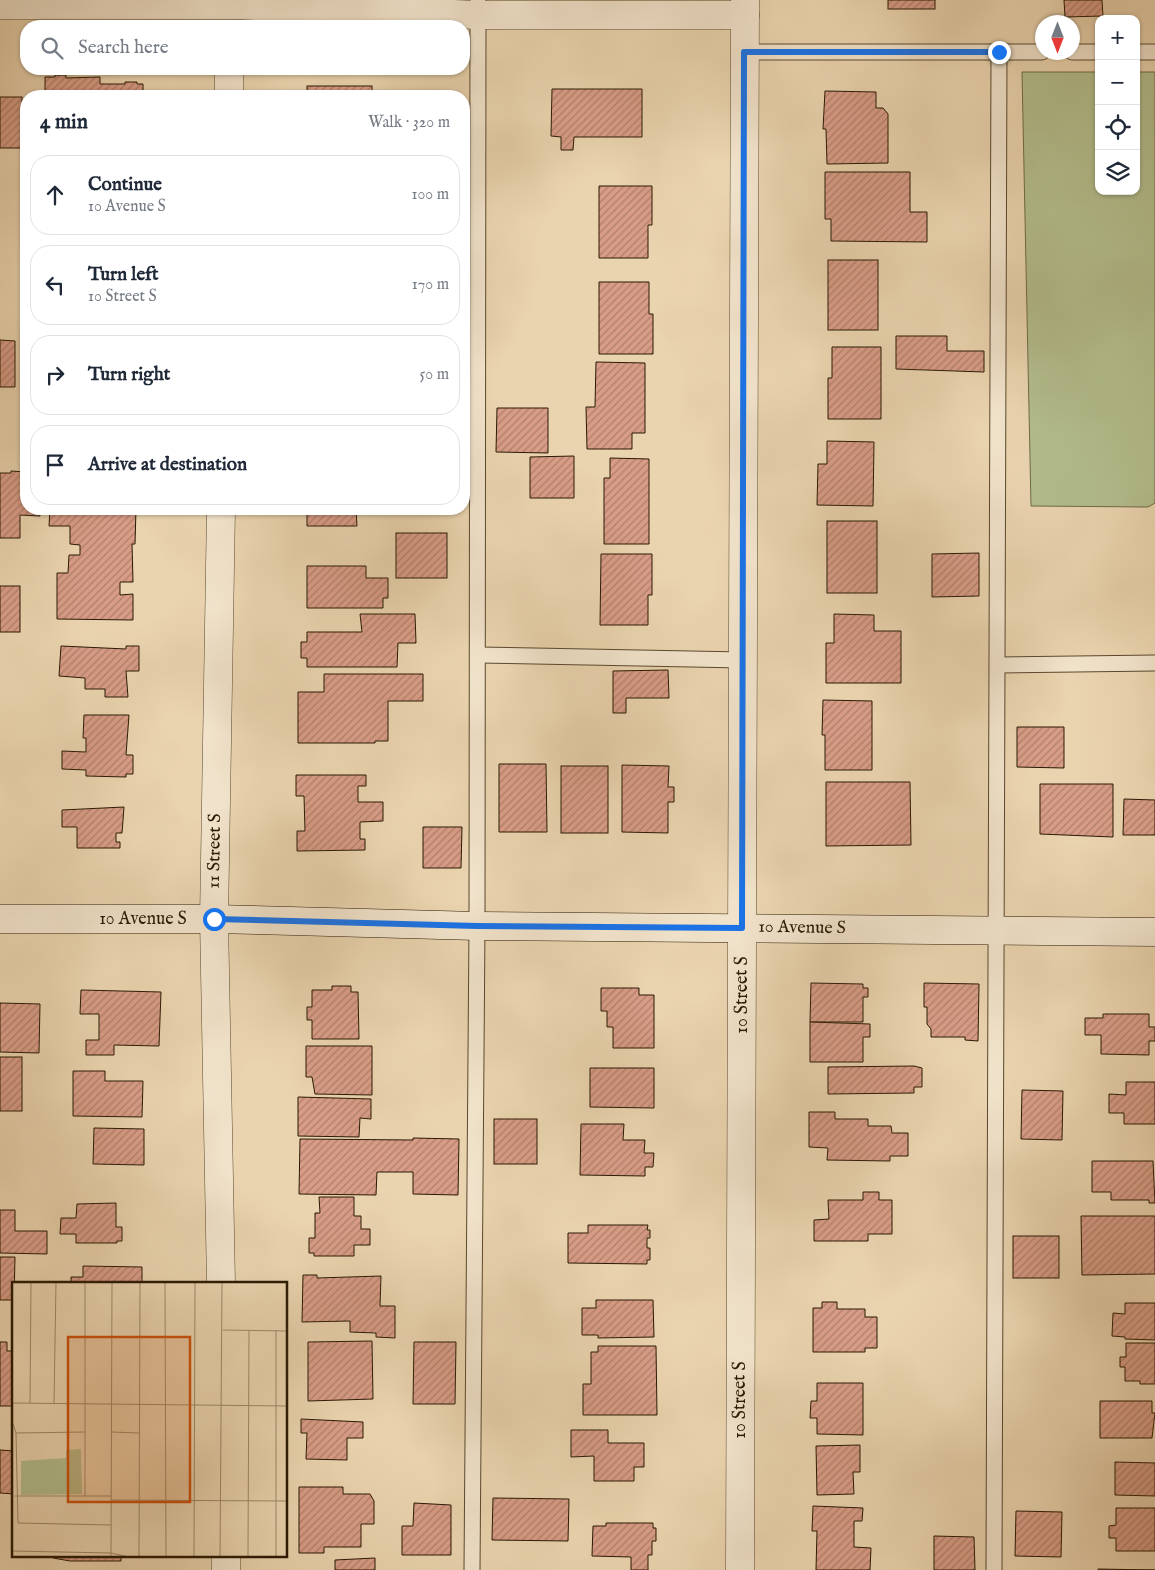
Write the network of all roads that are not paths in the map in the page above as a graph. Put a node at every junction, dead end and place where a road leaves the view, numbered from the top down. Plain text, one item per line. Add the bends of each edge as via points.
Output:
1 (0, 5) edge
2 (478, 8) edge
3 (745, 8) edge
4 (230, 10) edge
5 (744, 52) junction
6 (999, 52) junction
7 (1035, 52) edge
8 (1080, 52) edge
9 (1095, 52) edge
10 (1140, 52) edge
11 (1155, 52) edge
12 (229, 75) edge
13 (229, 90) edge
14 (221, 515) edge
15 (478, 655) junction
16 (743, 660) junction
17 (1155, 663) edge
18 (998, 665) junction
19 (0, 919) edge
20 (214, 919) junction
21 (477, 926) junction
22 (742, 928) junction
23 (996, 930) junction
24 (1155, 932) edge
25 (221, 1282) edge
26 (472, 1570) edge
27 (740, 1570) edge
28 (994, 1570) edge

1 - 4 street
2 - 3 street
2 - 4 street
2 - 15 lane
3 - 5 street, 10 Street S
5 - 6 lane
5 - 16 street, 10 Street S
6 - 7 lane
6 - 18 lane
8 - 9 lane
10 - 11 lane
12 - 13 street
14 - 20 street, 11 Street S
15 - 16 lane
15 - 21 lane
16 - 22 street, 10 Street S
17 - 18 lane
18 - 23 lane
19 - 20 street, 10 Avenue S
20 - 21 street, 10 Avenue S
20 - 25 street, 11 Street S
21 - 22 street, 10 Avenue S
21 - 26 lane
22 - 23 street, 10 Avenue S
22 - 27 street, 10 Street S
23 - 24 street, 10 Avenue S
23 - 28 lane

